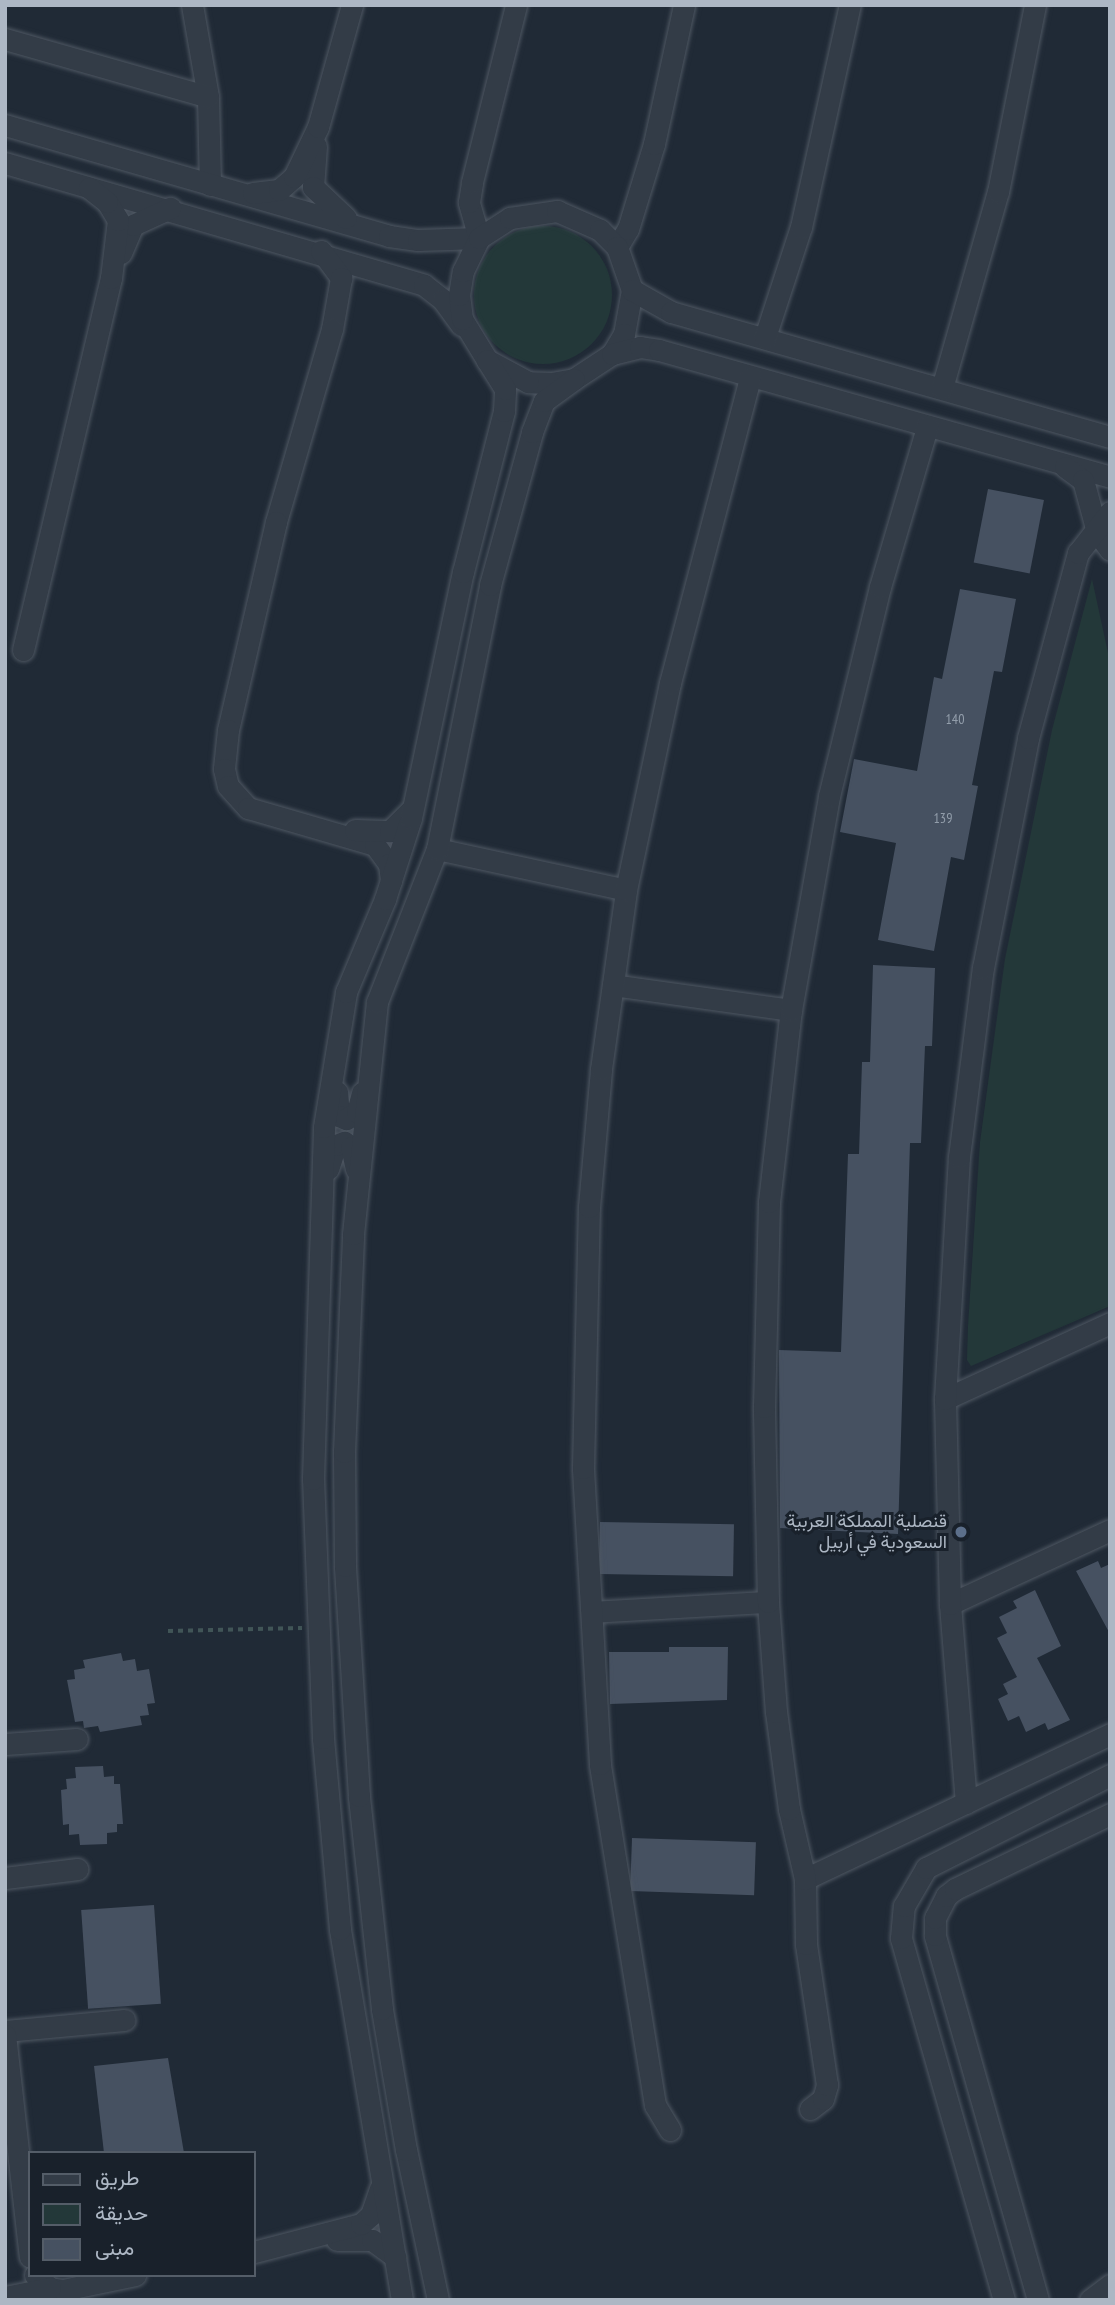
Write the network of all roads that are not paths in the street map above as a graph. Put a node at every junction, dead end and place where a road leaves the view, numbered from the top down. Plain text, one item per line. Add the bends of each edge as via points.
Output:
1 (192, 5) edge
2 (352, 5) edge
3 (516, 5) edge
4 (684, 5) edge
5 (850, 5) edge
6 (1035, 5) edge
7 (5, 39) edge
8 (208, 97) junction
9 (5, 125) edge
10 (318, 127) junction
11 (5, 163) edge
12 (84, 184) junction
13 (211, 185) junction
14 (244, 194) junction
15 (170, 208) junction
16 (360, 227) junction
17 (479, 238) junction
18 (617, 247) junction
19 (321, 251) junction
20 (378, 270) junction
21 (111, 278) junction
22 (632, 290) junction
23 (332, 329) junction
24 (765, 337) junction
25 (471, 341) junction
26 (612, 354) junction
27 (487, 360) junction
28 (750, 377) junction
29 (574, 379) junction
30 (942, 388) junction
31 (927, 427) junction
32 (1110, 437) edge
33 (1059, 463) junction
34 (1110, 477) edge
35 (1110, 512) edge
36 (1097, 532) junction
37 (1110, 550) edge
38 (23, 649) dead end
39 (413, 807) junction
40 (315, 825) junction
41 (437, 849) junction
42 (391, 881) junction
43 (626, 890) junction
44 (613, 985) junction
45 (791, 1010) junction
46 (336, 1048) junction
47 (373, 1049) junction
48 (324, 1185) junction
49 (358, 1192) junction
50 (1110, 1323) edge
51 (946, 1399) junction
52 (1110, 1530) edge
53 (768, 1602) junction
54 (950, 1604) junction
55 (592, 1612) junction
56 (1110, 1734) edge
57 (77, 1739) dead end
58 (5, 1744) edge
59 (1110, 1775) edge
60 (966, 1803) junction
61 (1110, 1814) edge
62 (77, 1869) dead end
63 (5, 1878) edge
64 (805, 1879) junction
65 (124, 2020) dead end
66 (5, 2033) edge
67 (810, 2109) dead end
68 (10, 2118) edge
69 (670, 2130) dead end
70 (380, 2187) junction
71 (26, 2191) edge
72 (28, 2224) edge
73 (297, 2243) junction
74 (256, 2252) edge
75 (396, 2257) junction
76 (125, 2277) edge
77 (43, 2281) edge
78 (1110, 2285) edge
79 (14, 2297) edge
80 (402, 2300) edge
81 (439, 2300) edge
82 (1004, 2300) edge
83 (1038, 2300) edge
84 (1090, 2300) edge

1 - 8 street
2 - 10 street
3 - 17 street via 472,182 469,202
4 - 18 street via 654,144 628,229
5 - 24 street via 801,227
6 - 30 street via 998,192
7 - 8 street
8 - 13 street
9 - 13 street
10 - 14 street via 288,185
10 - 16 street via 313,187 326,204
11 - 12 street
12 - 15 street
12 - 21 street via 107,202 118,220
13 - 14 street
14 - 16 street
15 - 19 street
15 - 21 street via 133,225
16 - 17 street via 418,240
17 - 18 street via 510,218 557,211 590,223
17 - 25 street via 463,271 459,295
18 - 22 street
19 - 20 street
19 - 23 street via 341,278
20 - 23 street via 355,281
20 - 25 street via 433,290
21 - 38 street
22 - 24 street via 671,312
22 - 26 street via 624,334
23 - 40 street via 276,522 223,752 228,786 248,808
24 - 30 street
25 - 27 street
26 - 28 street via 640,348 659,350
26 - 29 street
27 - 29 street via 528,382
27 - 39 street via 505,389 504,411 463,572
28 - 31 street
28 - 43 street via 670,683
29 - 41 street via 544,401 531,432 490,585
30 - 32 street
31 - 33 street
31 - 45 street via 854,686 829,796
33 - 34 street
33 - 36 street via 1083,480
35 - 36 street
36 - 37 street
36 - 51 street via 1078,553 1028,738 983,968 960,1157
39 - 40 street via 400,824 383,833
39 - 42 street
40 - 42 street via 375,845 389,864
41 - 43 street
41 - 47 street via 385,973
42 - 46 street via 346,992
43 - 44 street
44 - 45 street
44 - 55 street via 589,1207 583,1338 583,1468
45 - 53 street via 765,1285
46 - 47 street via 337,1111 346,1119 357,1112
46 - 48 street via 324,1128
47 - 49 street
48 - 49 street via 333,1151 344,1142 351,1147
48 - 70 street via 314,1433 317,1628 340,1929
49 - 81 street via 344,1452 350,1678 383,2009 412,2185
50 - 51 street
51 - 54 street
52 - 54 street
53 - 55 street
53 - 64 street via 789,1810
54 - 60 street
55 - 69 street via 600,1764 631,1975 657,2114
56 - 60 street
57 - 58 street
59 - 82 street via 926,1868 904,1906 901,1938
60 - 64 street
61 - 83 street via 955,1889 935,1918 935,1935
62 - 63 street
64 - 67 street via 806,1944 827,2085 823,2099
65 - 66 street
66 - 68 street
68 - 71 street
70 - 73 street via 371,2215 361,2224
70 - 75 street
71 - 72 street
73 - 74 street
73 - 75 street via 365,2238
75 - 80 street
76 - 77 street via 63,2290
77 - 79 street
78 - 84 street

